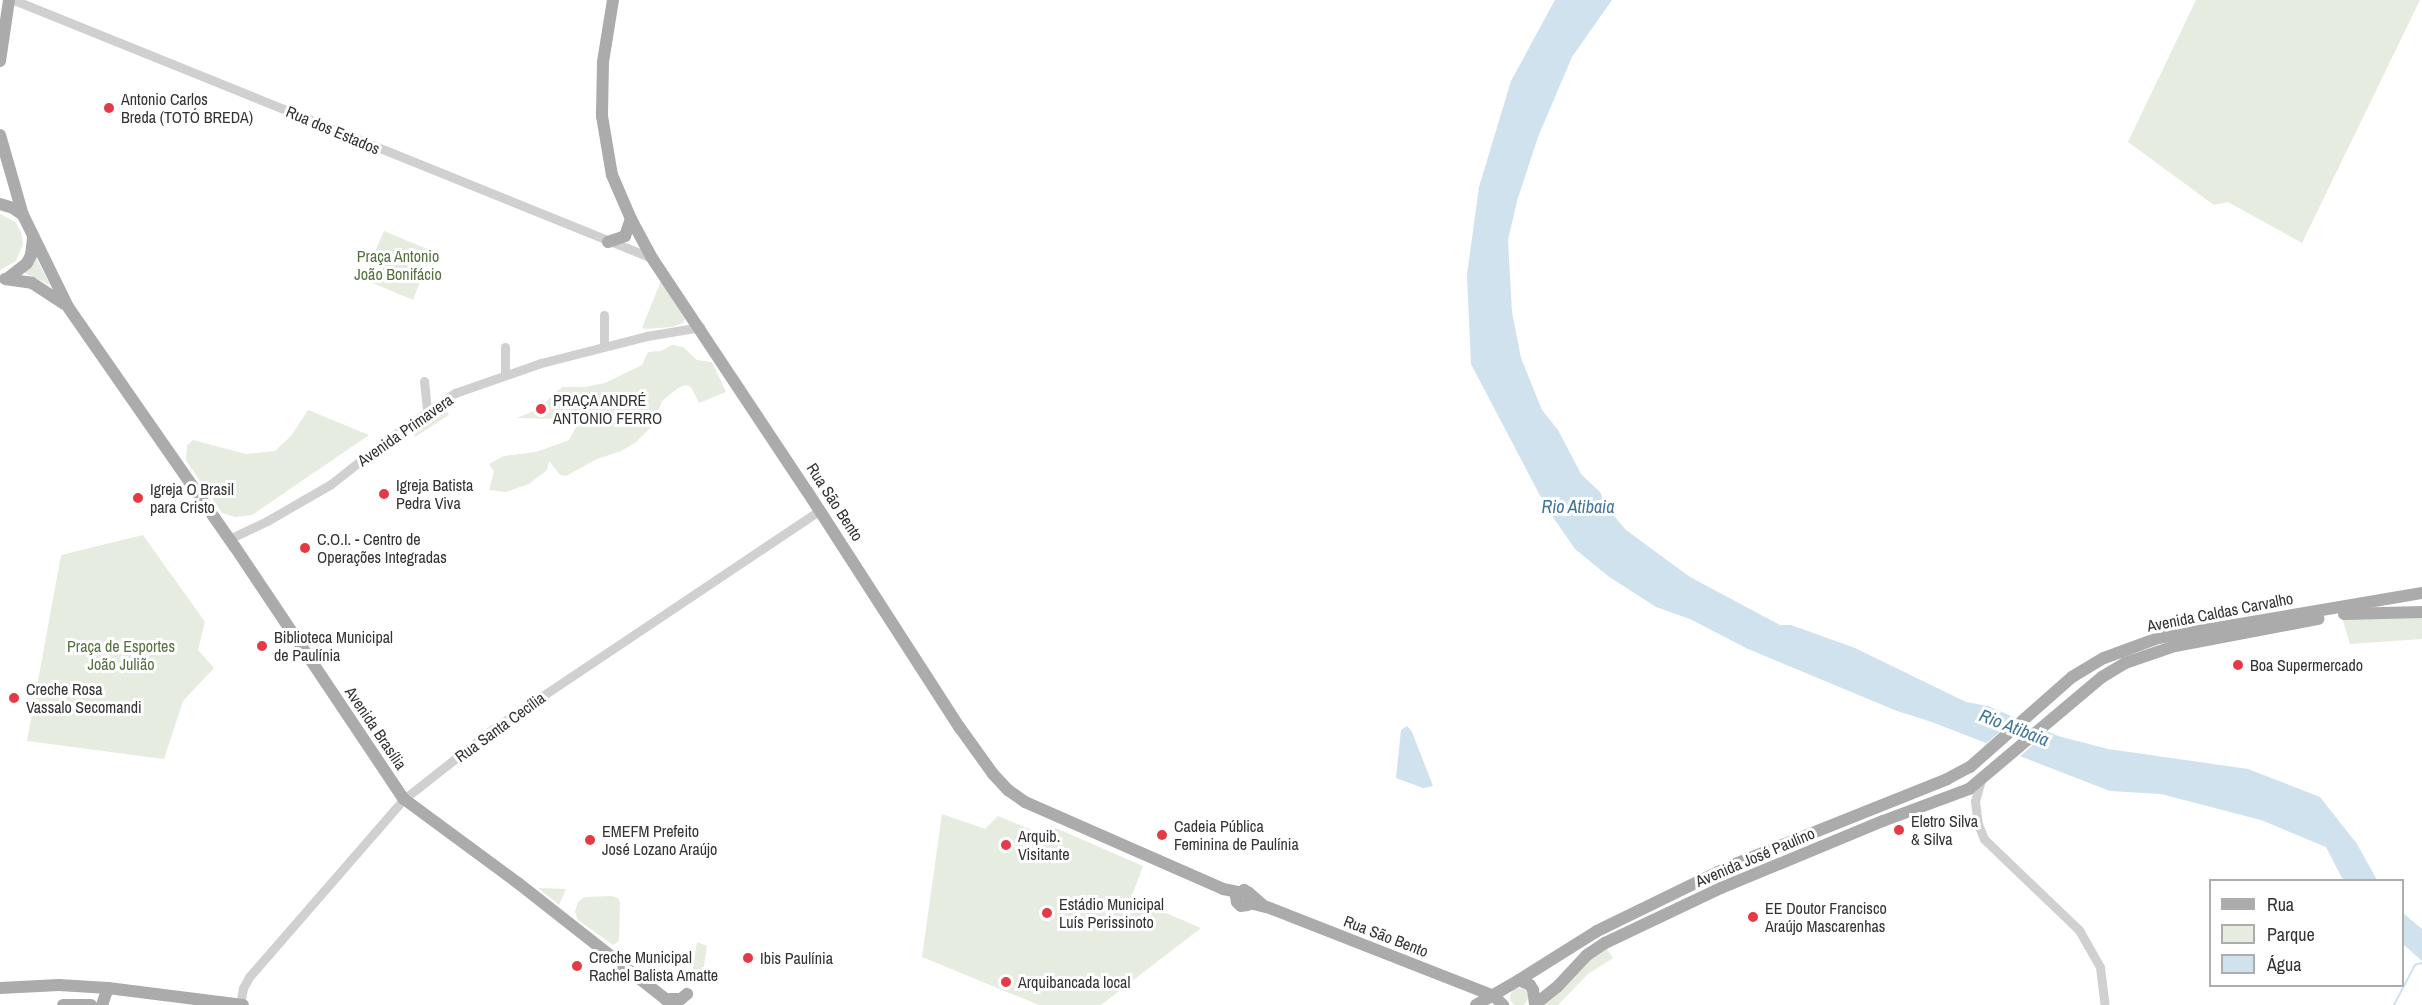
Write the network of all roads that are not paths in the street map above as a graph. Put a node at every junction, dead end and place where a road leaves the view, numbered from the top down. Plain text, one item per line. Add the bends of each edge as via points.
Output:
1 (9, 0) edge
2 (14, 0) edge
3 (613, 0) edge
4 (0, 62) edge
5 (0, 139) edge
6 (0, 204) edge
7 (23, 215) junction
8 (631, 219) junction
9 (33, 237) junction
10 (608, 242) junction
11 (652, 258) junction
12 (3, 280) edge
13 (68, 307) junction
14 (604, 315) dead end
15 (700, 327) junction
16 (604, 346) junction
17 (505, 347) dead end
18 (505, 374) junction
19 (424, 381) dead end
20 (427, 411) junction
21 (820, 510) junction
22 (229, 538) junction
23 (2422, 592) edge
24 (2422, 609) edge
25 (1989, 752) joint
26 (2000, 764) joint
27 (1981, 779) junction
28 (404, 799) junction
29 (1519, 981) junction
30 (87, 987) junction
31 (0, 988) edge
32 (108, 988) junction
33 (1507, 988) junction
34 (687, 994) dead end
35 (1494, 996) junction
36 (669, 1002) edge
37 (1536, 1004) edge
38 (63, 1005) edge
39 (91, 1005) edge
40 (102, 1005) edge
41 (241, 1005) edge
42 (1476, 1005) edge
43 (1503, 1005) edge
44 (2105, 1005) edge

1 - 4 main road
2 - 10 street, Rua dos Estados
3 - 8 main road, Rua São Bento via 603,62 602,116 612,175
5 - 7 main road
6 - 7 main road
7 - 9 main road, Avenida Brasília
8 - 10 main road via 625,236
8 - 11 main road, Rua São Bento
9 - 12 main road via 27,263 14,276
9 - 13 main road, Avenida Brasília
10 - 11 street, Rua dos Estados
11 - 15 main road, Rua São Bento
12 - 13 main road, Avenida Brasília via 32,283
13 - 22 main road, Avenida Brasília
14 - 16 street
15 - 16 street, Avenida Primavera
15 - 21 main road, Rua São Bento
16 - 18 street, Avenida Primavera
17 - 18 street
18 - 20 street, Avenida Primavera via 455,393
19 - 20 street
20 - 22 street, Avenida Primavera via 330,484
21 - 28 street, Rua Santa Cecília via 493,729
21 - 35 main road, Rua São Bento via 960,728 1008,790 1074,825 1223,890
22 - 28 main road, Avenida Brasília
23 - 25 main road, Avenida Caldas Carvalho via 2158,638 2097,662 2072,677
24 - 26 main road, Avenida Caldas Carvalho via 2342,614 2175,646 2125,663 2102,677
25 - 29 main road, Avenida José Paulino via 1947,779 1730,866 1597,931
26 - 27 main road, Avenida José Paulino
27 - 37 main road, Avenida José Paulino via 1951,797 1721,888 1605,943
27 - 44 street via 1976,801 1984,839 2088,942 2100,967
28 - 36 main road, Avenida Brasília
28 - 41 street, Rua Santa Cecília via 249,977
29 - 33 main road, Avenida José Paulino
29 - 37 main road via 1530,985
30 - 31 main road
30 - 32 main road
30 - 39 main road
32 - 40 main road
32 - 41 main road
33 - 35 main road
33 - 43 main road
34 - 36 main road
35 - 42 main road
35 - 43 main road
38 - 39 main road

